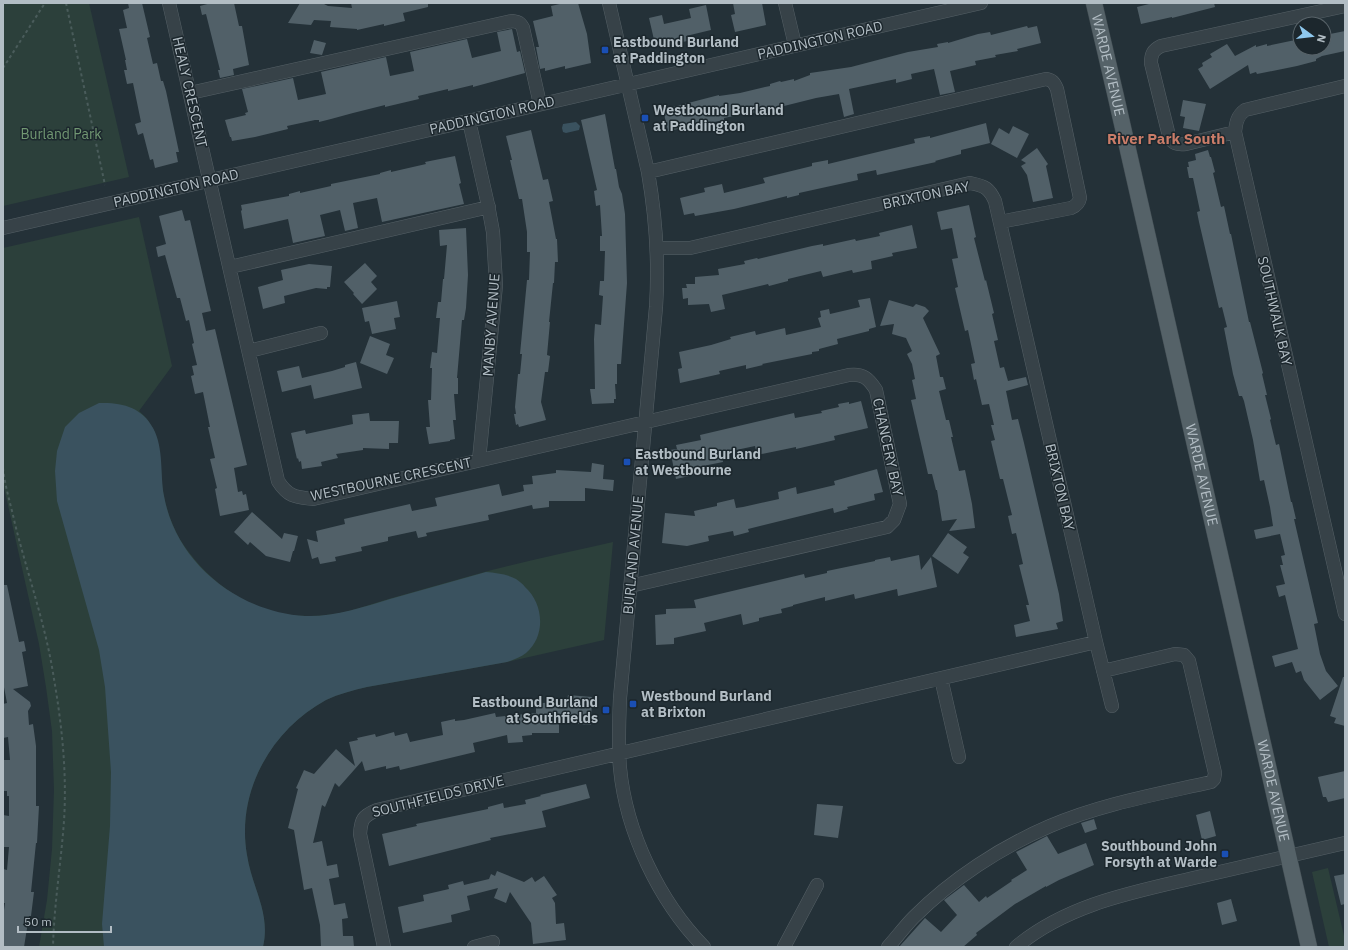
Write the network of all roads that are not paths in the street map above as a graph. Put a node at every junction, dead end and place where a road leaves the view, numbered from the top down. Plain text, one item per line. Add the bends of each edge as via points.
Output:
1 (169, 3) edge
2 (609, 3) edge
3 (785, 3) edge
4 (981, 3) edge
5 (1094, 3) edge
6 (1345, 6) edge
7 (795, 45) junction
8 (628, 84) junction
9 (1345, 86) edge
10 (190, 93) junction
11 (540, 104) junction
12 (469, 121) junction
13 (1235, 132) junction
14 (648, 172) junction
15 (210, 180) junction
16 (489, 207) junction
17 (1000, 222) junction
18 (3, 228) edge
19 (657, 248) junction
20 (230, 267) junction
21 (321, 333) dead end
22 (249, 351) junction
23 (646, 422) junction
24 (479, 460) junction
25 (630, 586) junction
26 (1345, 614) edge
27 (1096, 642) junction
28 (1103, 671) junction
29 (941, 678) junction
30 (1112, 706) dead end
31 (619, 752) junction
32 (959, 757) dead end
33 (1345, 843) edge
34 (1288, 856) junction
35 (817, 886) dead end
36 (493, 942) dead end
37 (384, 947) edge
38 (474, 947) edge
39 (704, 947) edge
40 (784, 947) edge
41 (888, 947) edge
42 (1016, 947) edge
43 (1309, 947) edge

1 - 10 street, HEALY CRESCENT
2 - 8 street, BURLAND AVENUE
3 - 7 street
4 - 7 street, PADDINGTON ROAD
5 - 34 main road, WARDE AVENUE
6 - 13 street via 1155,48 1151,55 1152,63 1172,142 1178,145 1186,144
7 - 8 street, PADDINGTON ROAD
8 - 11 street, PADDINGTON ROAD
8 - 14 street, BURLAND AVENUE
9 - 13 street via 1245,110 1238,118
10 - 11 street via 512,21 518,22 523,28
10 - 15 street, HEALY CRESCENT
11 - 12 street, PADDINGTON ROAD
12 - 15 street, PADDINGTON ROAD
12 - 16 street, MANBY AVENUE
13 - 26 street, SOUTHWALK BAY
14 - 17 street via 1050,80 1057,89 1079,202 1071,208
14 - 19 street, BURLAND AVENUE
15 - 18 street, PADDINGTON ROAD
15 - 20 street, WESTBOURNE CRESCENT
16 - 20 street
16 - 24 street, MANBY AVENUE via 496,285
17 - 19 street, BRIXTON BAY via 990,191 984,186 970,183 690,248
17 - 27 street, BRIXTON BAY
19 - 23 street, BURLAND AVENUE via 656,307
20 - 22 street, WESTBOURNE CRESCENT
21 - 22 street
22 - 24 street, WESTBOURNE CRESCENT via 278,481 290,494 299,498 314,498
23 - 24 street, WESTBOURNE CRESCENT
23 - 25 street, BURLAND AVENUE
23 - 25 street, CHANCERY BAY via 857,374 864,376 876,390 900,504 894,520 879,530
25 - 31 street, BURLAND AVENUE via 620,698
27 - 28 street, BRIXTON BAY
27 - 29 street
28 - 30 street, BRIXTON BAY
28 - 41 street via 1175,654 1184,655 1189,661 1215,773 1214,779 1211,782 1099,809 1050,826 1006,848 953,883 914,917
29 - 31 street
29 - 32 street
31 - 37 street, SOUTHFIELDS DRIVE via 367,814 362,820 360,834
31 - 39 street, BURLAND AVENUE via 625,801 645,858 658,886 674,911
33 - 34 street
34 - 42 street via 1102,901 1046,925
34 - 43 main road, WARDE AVENUE
35 - 40 street
36 - 38 street

